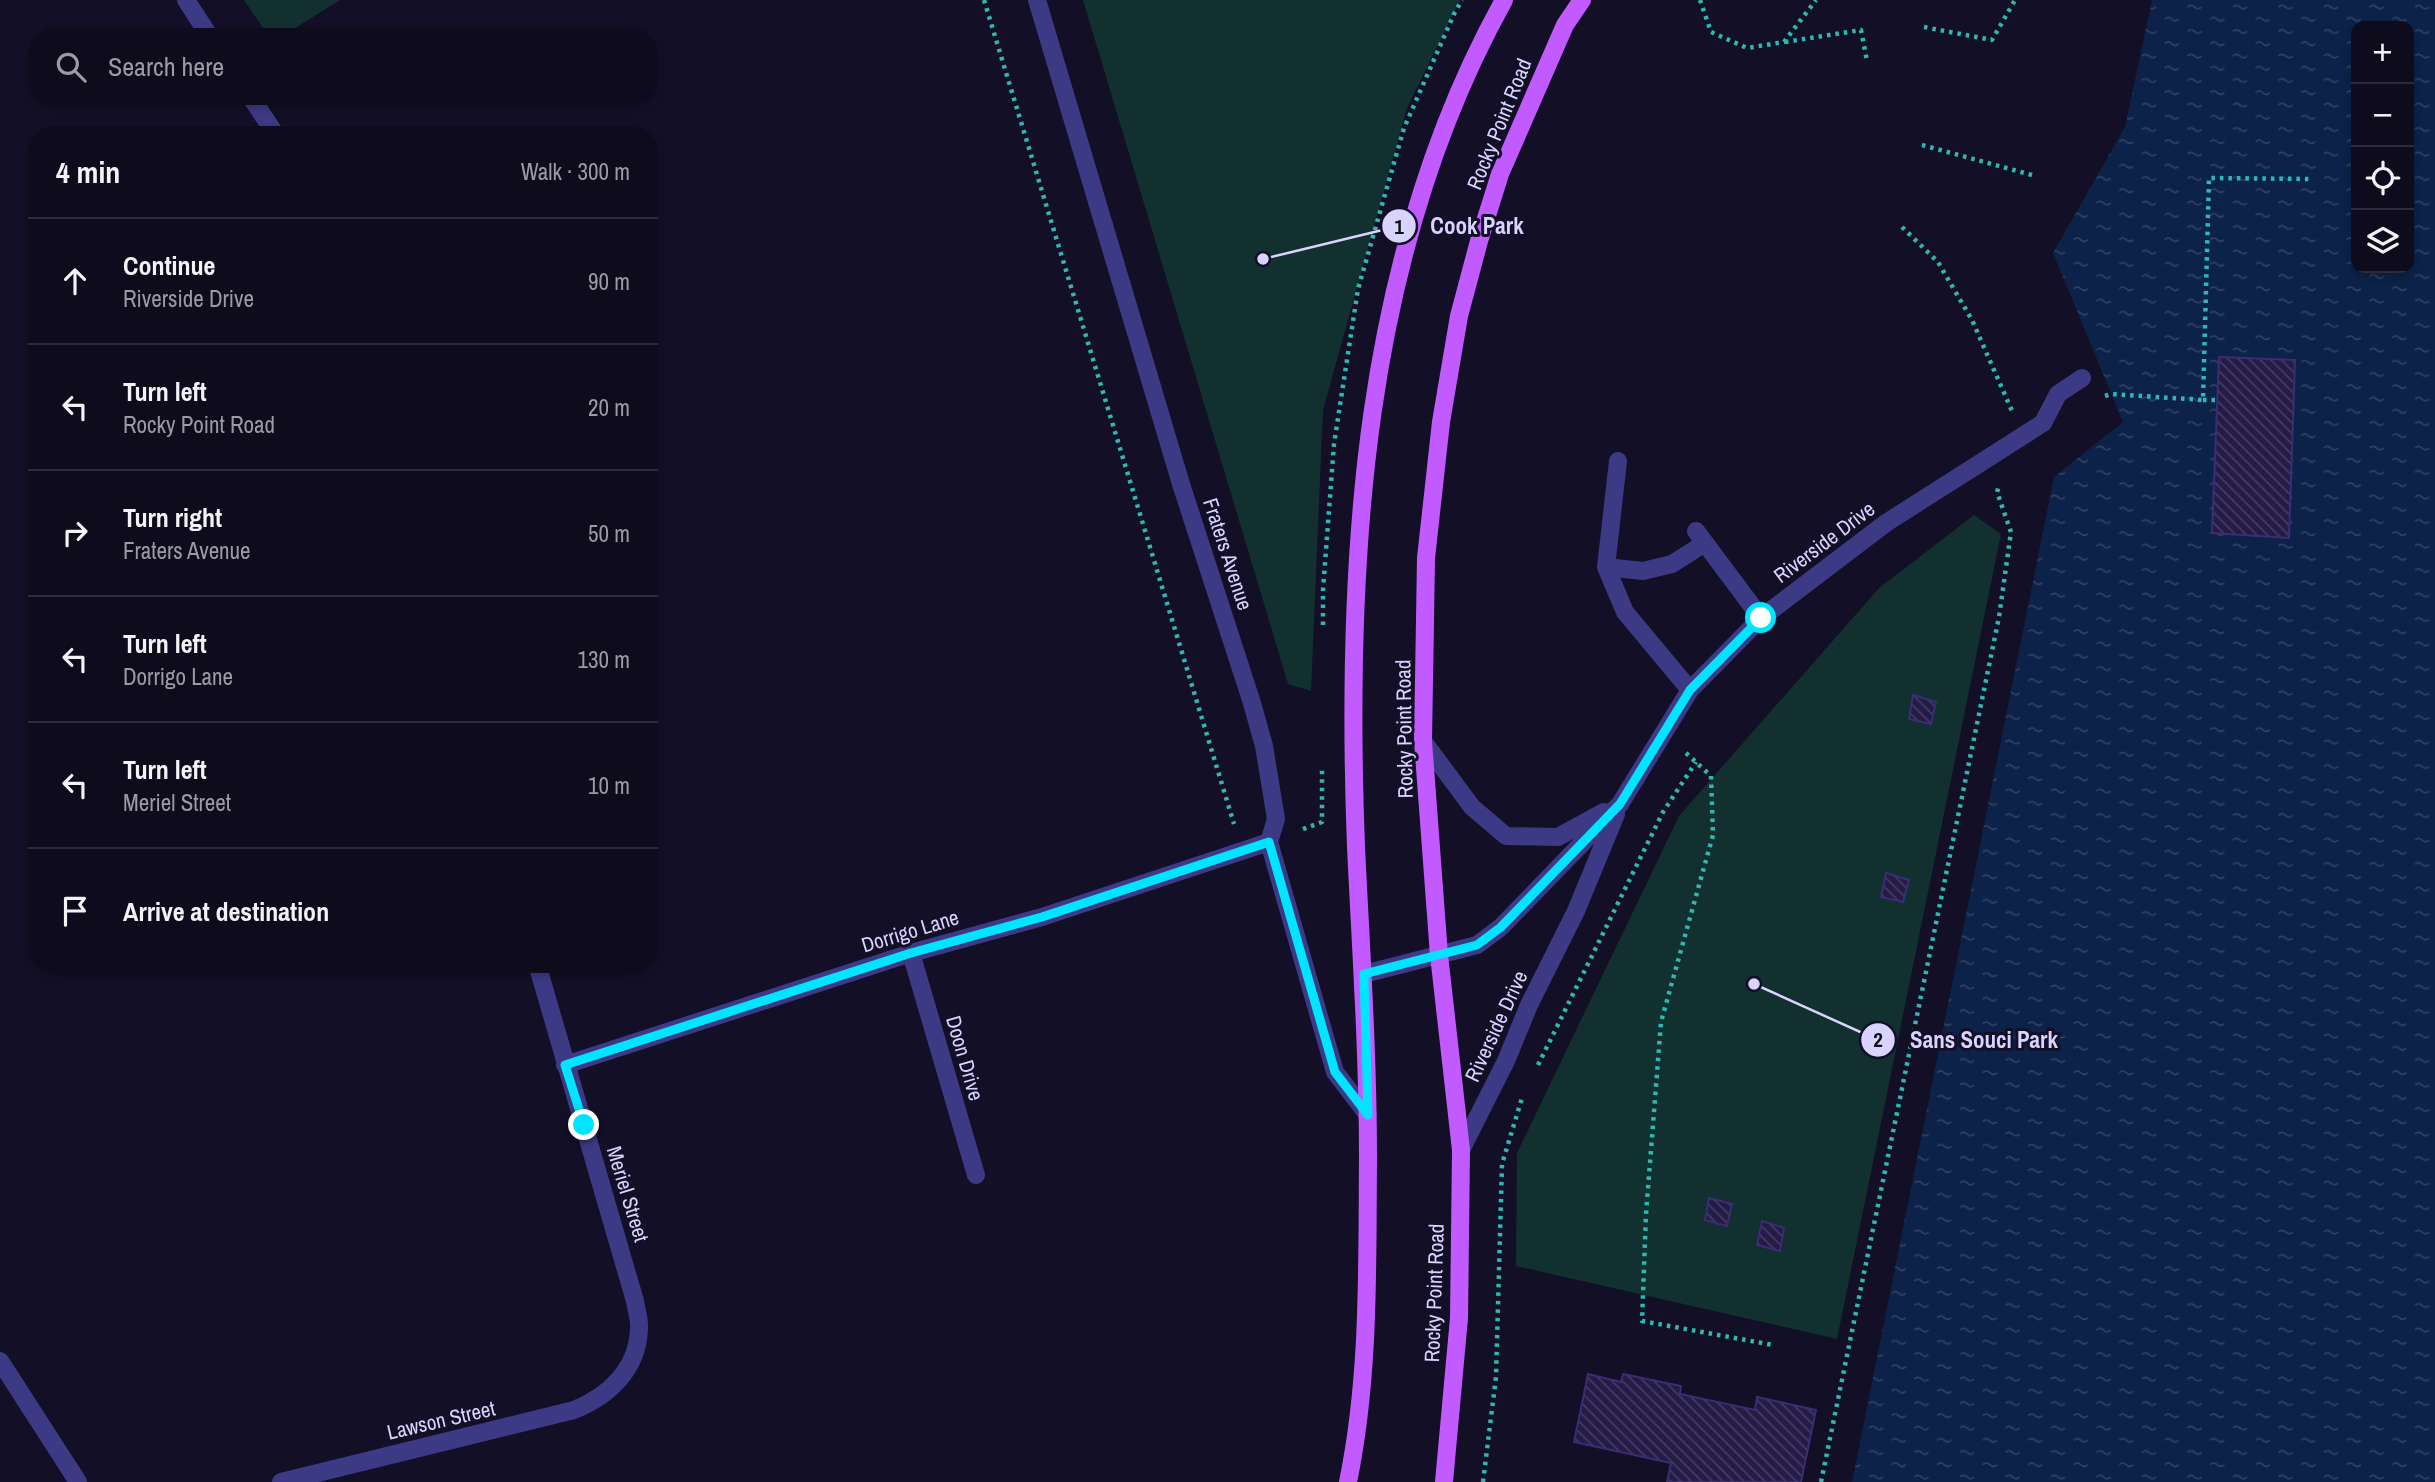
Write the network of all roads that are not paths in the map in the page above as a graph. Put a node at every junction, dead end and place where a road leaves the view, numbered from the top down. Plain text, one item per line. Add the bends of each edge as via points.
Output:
1 (186, 0) edge
2 (1037, 0) edge
3 (1504, 0) edge
4 (1582, 0) edge
5 (204, 28) edge
6 (256, 105) edge
7 (270, 126) edge
8 (2082, 378) dead end
9 (1618, 461) dead end
10 (1606, 566) junction
11 (1761, 618) junction
12 (1690, 690) junction
13 (1423, 741) junction
14 (1620, 804) junction
15 (1269, 842) junction
16 (911, 953) junction
17 (1439, 955) junction
18 (539, 973) edge
19 (1364, 974) junction
20 (565, 1065) junction
21 (1368, 1115) junction
22 (1461, 1150) junction
23 (976, 1175) dead end
24 (0, 1361) edge
25 (608, 1392) joint
26 (78, 1482) edge
27 (281, 1482) edge
28 (1348, 1482) edge
29 (1444, 1482) edge

1 - 5 street
2 - 15 street, Fraters Avenue via 1261,736 1276,819
3 - 19 main road via 1479,45 1439,140 1404,247 1373,415 1360,530 1354,689 1356,846
4 - 13 main road, Rocky Point Road via 1565,25 1500,174 1459,316 1441,422 1426,558
6 - 7 street
8 - 11 street, Riverside Drive via 2058,394 2043,423 1886,523
9 - 10 street
10 - 11 street via 1643,571 1672,564 1701,537
10 - 12 street via 1625,612
11 - 12 street, Riverside Drive
12 - 14 street, Riverside Drive
13 - 14 street, Riverside Drive via 1472,807 1506,836 1558,837
13 - 17 main road, Rocky Point Road
14 - 17 street, Riverside Drive via 1501,927 1477,945
14 - 22 street, Riverside Drive via 1576,911
15 - 16 street, Dorrigo Lane via 1042,917
15 - 21 street, Fraters Avenue via 1335,1072
16 - 20 street, Dorrigo Lane
16 - 23 street, Doon Drive
17 - 19 street, Riverside Drive
17 - 22 main road, Rocky Point Road
18 - 20 street, Meriel Street
19 - 21 main road
20 - 25 street, Meriel Street via 627,1270 639,1328 623,1376
21 - 28 main road via 1367,1324 1363,1393
22 - 29 main road, Rocky Point Road via 1459,1318
24 - 26 street
25 - 27 street, Lawson Street via 562,1413

